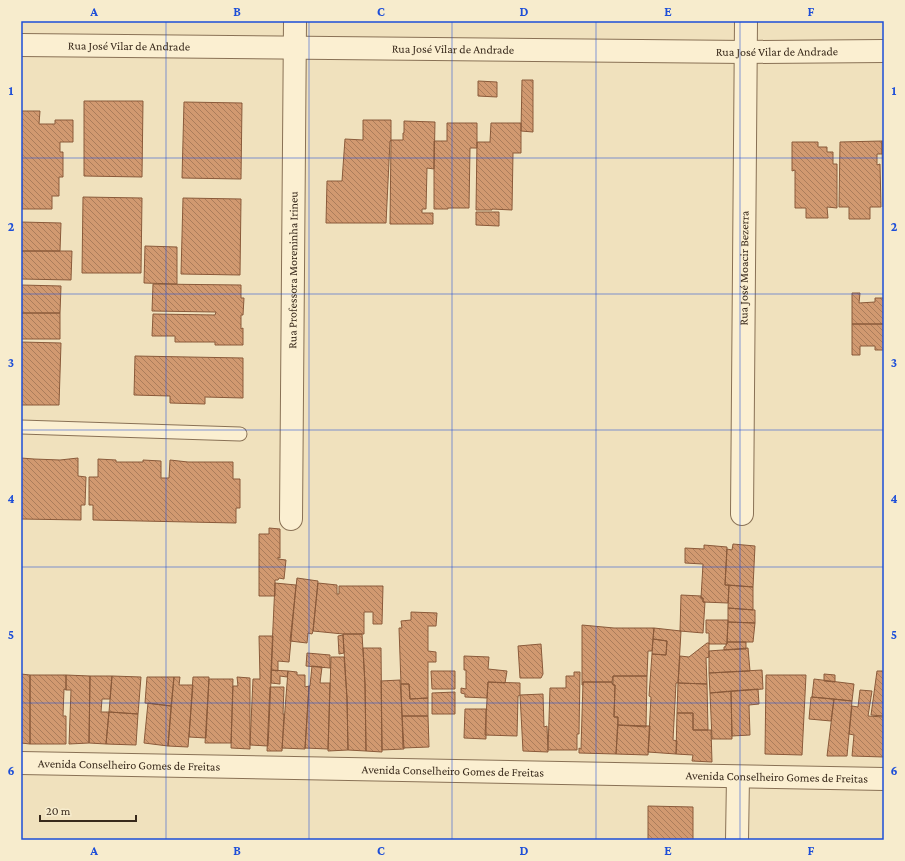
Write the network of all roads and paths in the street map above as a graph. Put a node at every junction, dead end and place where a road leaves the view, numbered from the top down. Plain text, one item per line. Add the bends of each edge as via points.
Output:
1 (295, 21) edge
2 (746, 21) edge
3 (21, 45) edge
4 (295, 47) junction
5 (884, 50) edge
6 (746, 52) junction
7 (21, 427) edge
8 (240, 434) dead end
9 (742, 514) dead end
10 (291, 519) dead end
11 (21, 763) edge
12 (738, 777) junction
13 (884, 780) edge
14 (737, 840) edge

1 - 4 street, Rua Professora Moreninha Irineu
2 - 6 street, Rua José Moacir Bezerra
3 - 4 street, Rua José Vilar de Andrade
4 - 6 street, Rua José Vilar de Andrade
4 - 10 street, Rua Professora Moreninha Irineu
5 - 6 street, Rua José Vilar de Andrade
6 - 9 street, Rua José Moacir Bezerra
7 - 8 lane
11 - 12 street, Avenida Conselheiro Gomes de Freitas
12 - 13 street, Avenida Conselheiro Gomes de Freitas
12 - 14 street

